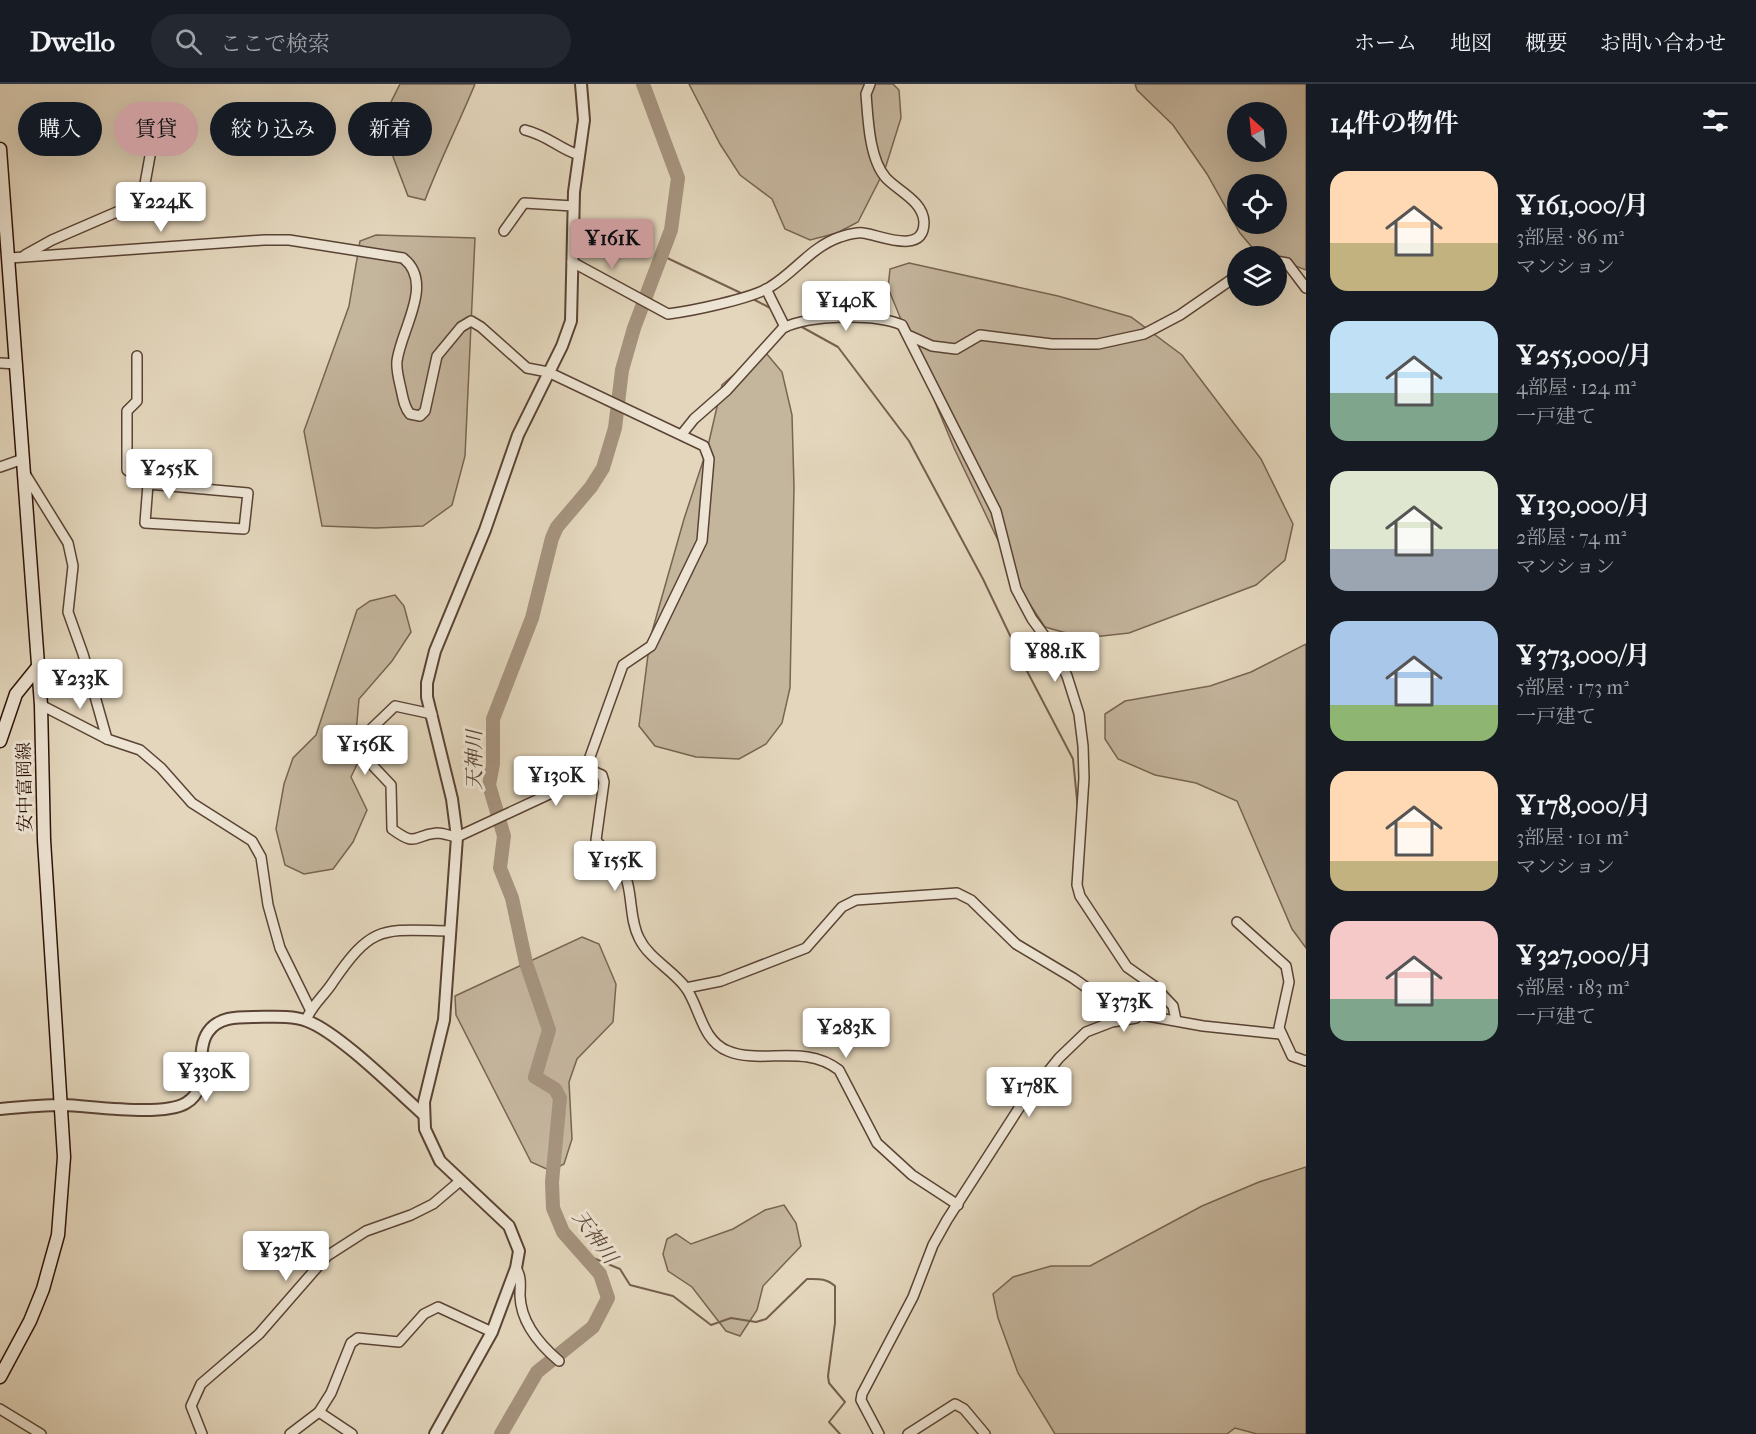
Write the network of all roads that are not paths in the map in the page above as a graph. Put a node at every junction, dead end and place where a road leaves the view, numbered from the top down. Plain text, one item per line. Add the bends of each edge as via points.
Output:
1 (581, 84) edge
2 (870, 84) edge
3 (525, 130) dead end
4 (0, 149) edge
5 (579, 155) junction
6 (150, 156) edge
7 (573, 206) junction
8 (504, 231) dead end
9 (23, 257) junction
10 (10, 258) junction
11 (572, 262) junction
12 (1287, 263) edge
13 (1227, 283) edge
14 (1306, 288) edge
15 (766, 289) junction
16 (785, 327) junction
17 (908, 334) junction
18 (137, 356) dead end
19 (0, 363) edge
20 (17, 364) junction
21 (548, 372) junction
22 (682, 434) junction
23 (23, 465) junction
24 (0, 467) edge
25 (148, 484) junction
26 (37, 668) junction
27 (41, 705) junction
28 (432, 714) junction
29 (107, 739) junction
30 (0, 741) edge
31 (586, 768) junction
32 (457, 837) junction
33 (1238, 922) dead end
34 (450, 931) junction
35 (686, 988) junction
36 (308, 1015) junction
37 (1141, 1017) junction
38 (1176, 1020) junction
39 (1280, 1034) junction
40 (1306, 1061) edge
41 (61, 1105) junction
42 (0, 1108) edge
43 (424, 1115) junction
44 (460, 1181) junction
45 (958, 1205) junction
46 (516, 1268) junction
47 (492, 1332) junction
48 (559, 1361) dead end
49 (0, 1377) edge
50 (0, 1409) edge
51 (319, 1412) junction
52 (41, 1434) edge
53 (202, 1434) edge
54 (290, 1434) edge
55 (352, 1434) edge
56 (435, 1434) edge
57 (879, 1434) edge
58 (908, 1434) edge
59 (986, 1434) edge

1 - 5 street via 584,120
2 - 15 street via 866,94 876,159 885,177 917,206 923,218 922,231 902,242 863,233 839,237 812,251
3 - 5 street via 544,135
4 - 10 main road, 安中富岡線
5 - 7 street
6 - 9 street via 144,189 133,205
7 - 8 street via 524,203
7 - 11 street
9 - 10 street
9 - 21 street via 289,240 403,258 417,276 397,362 410,414 420,416 425,411 436,356 460,327 471,321 527,368
10 - 20 main road, 安中富岡線
11 - 15 street via 668,314
11 - 21 street via 570,321
12 - 14 street
13 - 17 street via 1144,334 1098,345 980,335 956,350 918,342
15 - 16 street
16 - 17 street via 804,320 889,320
16 - 22 street
17 - 38 street via 996,511 1016,589 1054,649 1079,714 1084,778 1077,885 1080,896 1127,967 1173,1006
18 - 25 street via 136,401 127,411 127,470
19 - 20 street
20 - 23 main road, 安中富岡線
21 - 22 street
21 - 28 street via 518,435 485,530 435,651 427,683
22 - 31 street via 704,446 709,459 702,541 651,645 623,664
23 - 24 street
23 - 26 main road, 安中富岡線
23 - 29 street via 68,543 73,566 68,612
25 - 25 street via 248,493 244,530 145,523
26 - 27 main road, 安中富岡線
26 - 30 main road via 16,694
27 - 29 street
27 - 41 main road, 安中富岡線 via 44,834
28 - 32 street
28 - 32 street via 395,706 369,731 365,751 392,785 392,829 406,840 438,833
29 - 36 street via 140,750 192,803 252,841 261,857 280,948
31 - 32 street via 571,784
31 - 35 street via 602,775 596,840 622,868 637,936 645,950
32 - 34 street
33 - 39 street via 1286,966 1289,974 1279,1017
34 - 36 street via 390,930 370,937 355,951
34 - 43 street via 444,1020
35 - 37 street via 721,981 806,948 842,907 856,900 957,893 971,900 1016,944 1113,1007
35 - 45 street via 708,1034 729,1052 829,1062 839,1070 877,1143 912,1175
36 - 41 street via 237,1017 218,1023 205,1039 198,1090 179,1106 156,1110
36 - 43 street
37 - 38 street
37 - 45 street via 1086,1032 1071,1046 1021,1105
38 - 39 street
39 - 40 street via 1292,1056
41 - 42 street
41 - 49 main road, 安中富岡線 via 64,1157 58,1235 30,1322
43 - 44 street via 433,1151
44 - 46 street via 509,1226 518,1244
44 - 53 street via 433,1204 366,1231 318,1264 259,1334 201,1384 191,1406
45 - 57 street via 933,1245 913,1297 862,1394 861,1400
46 - 47 street
46 - 48 street via 521,1277 524,1314 535,1339
47 - 51 street via 438,1307 424,1314 399,1342 358,1338 351,1343
47 - 56 street
50 - 52 street
51 - 54 street
51 - 55 street
58 - 59 street via 955,1404

